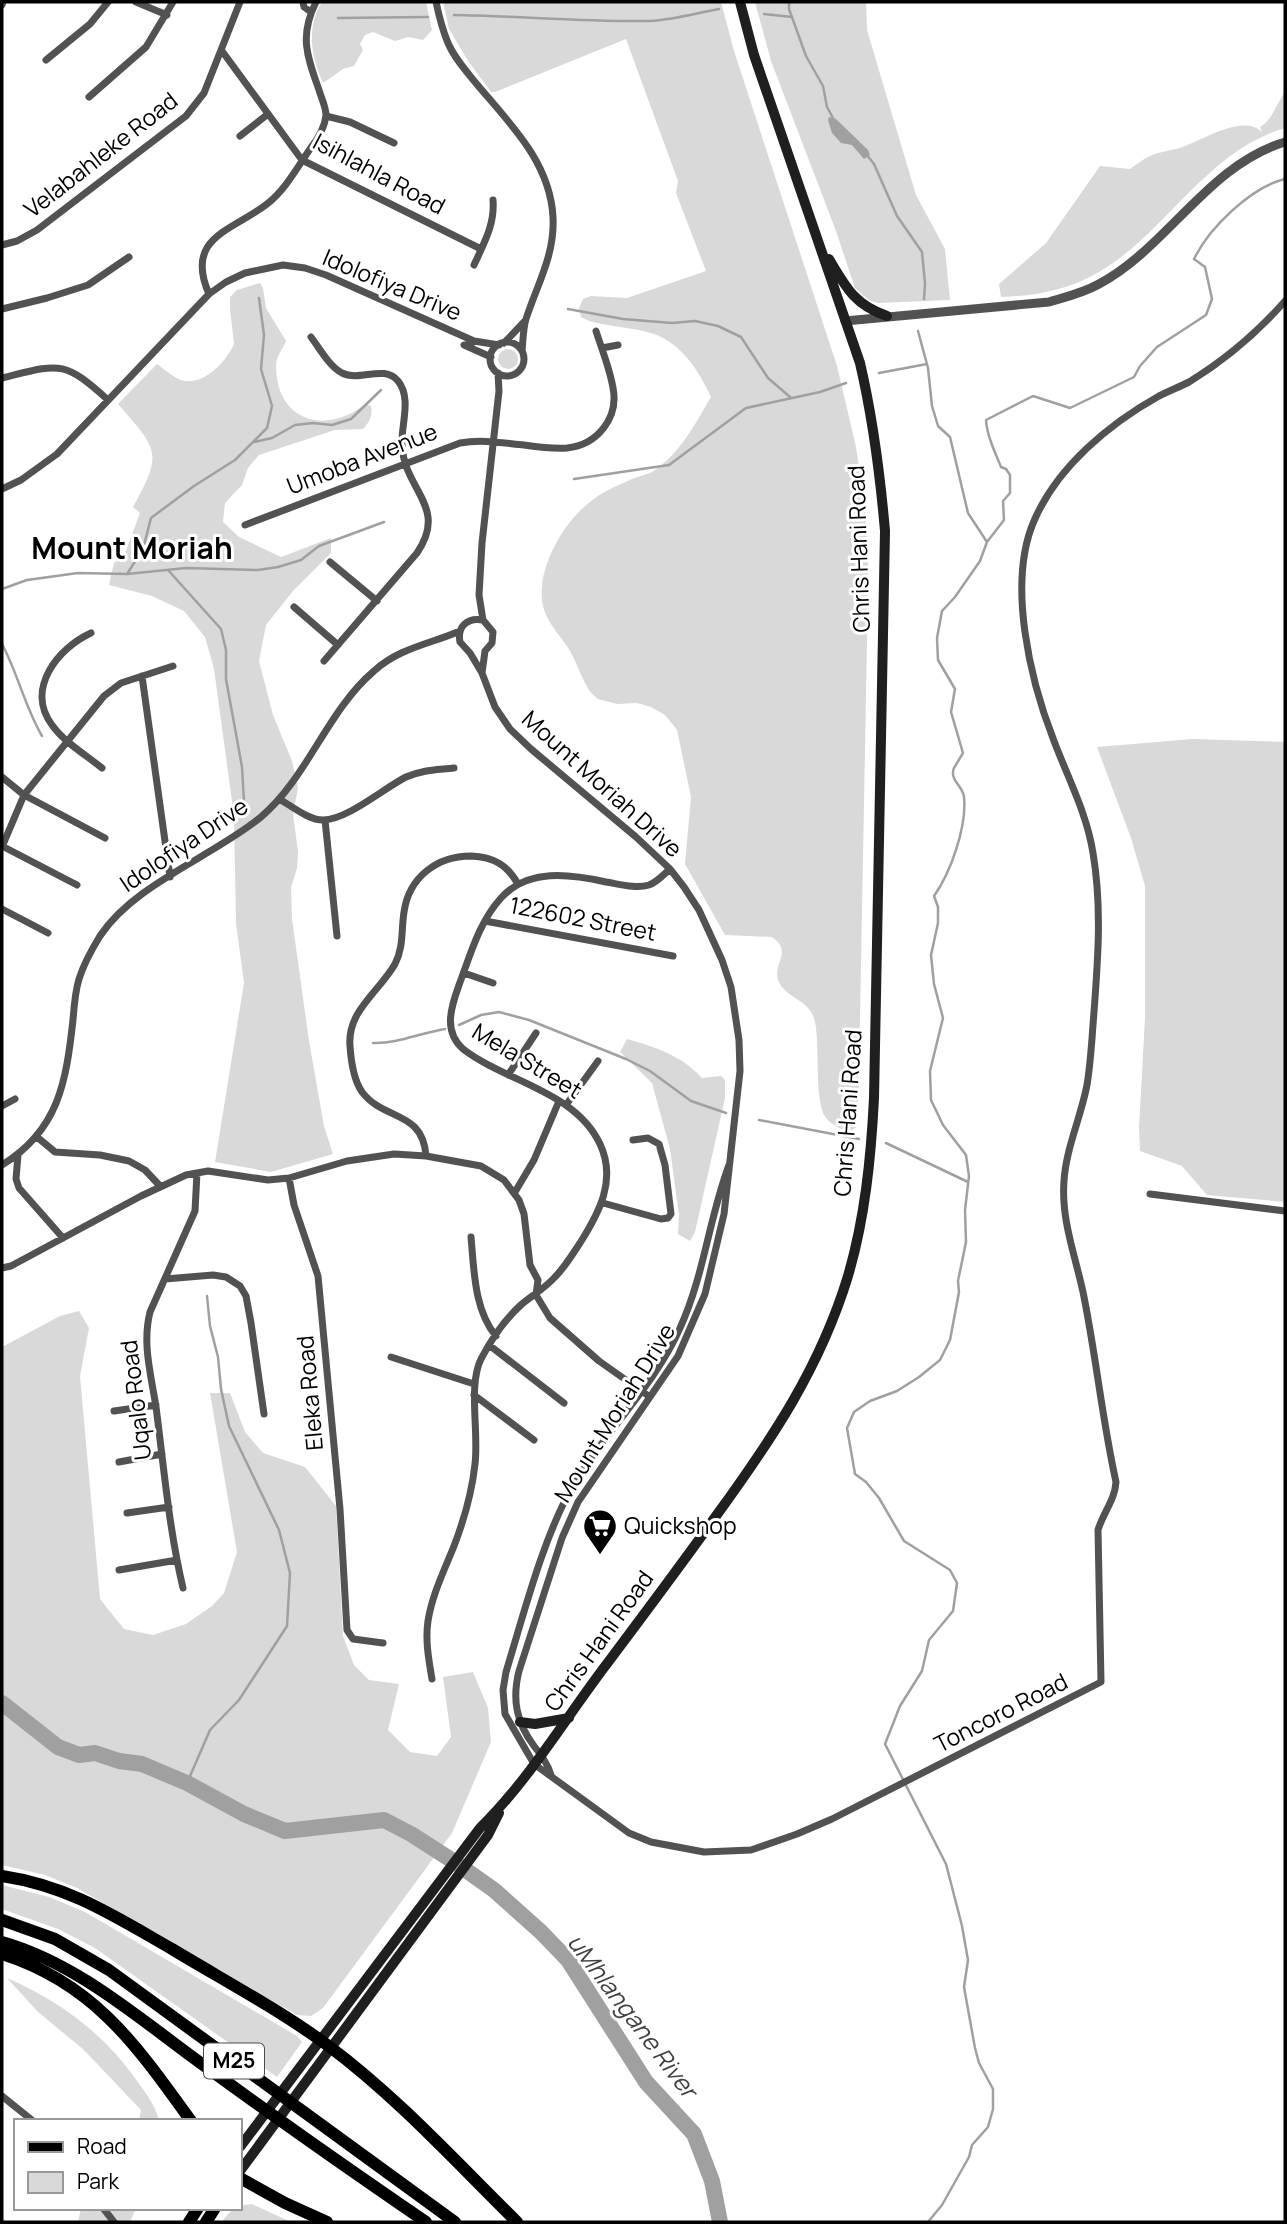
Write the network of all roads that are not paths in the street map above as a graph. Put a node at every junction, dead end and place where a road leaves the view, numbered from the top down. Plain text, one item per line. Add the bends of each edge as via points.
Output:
1 (108, 2) edge
2 (136, 2) edge
3 (173, 2) edge
4 (240, 2) edge
5 (303, 2) edge
6 (316, 2) edge
7 (436, 2) edge
8 (740, 2) edge
9 (311, 12) junction
10 (167, 15) junction
11 (222, 51) junction
12 (46, 60) dead end
13 (89, 97) dead end
14 (268, 114) junction
15 (326, 116) junction
16 (240, 136) dead end
17 (1285, 142) edge
18 (394, 143) dead end
19 (302, 160) junction
20 (493, 200) dead end
21 (817, 239) junction
22 (2, 245) edge
23 (481, 248) junction
24 (129, 257) dead end
25 (474, 265) dead end
26 (209, 294) junction
27 (1285, 301) edge
28 (2, 309) edge
29 (887, 316) junction
30 (845, 321) junction
31 (525, 322) junction
32 (596, 331) dead end
33 (312, 337) dead end
34 (474, 341) junction
35 (501, 344) junction
36 (618, 345) dead end
37 (602, 348) junction
38 (522, 351) junction
39 (491, 357) junction
40 (498, 373) junction
41 (507, 376) junction
42 (2, 378) edge
43 (499, 391) junction
44 (108, 400) junction
45 (494, 442) junction
46 (404, 462) junction
47 (2, 489) edge
48 (245, 525) dead end
49 (330, 562) dead end
50 (479, 595) junction
51 (377, 601) junction
52 (294, 607) dead end
53 (472, 620) junction
54 (483, 620) junction
55 (460, 631) junction
56 (91, 633) dead end
57 (440, 640) junction
58 (338, 645) junction
59 (462, 647) junction
60 (485, 651) junction
61 (470, 653) junction
62 (324, 661) dead end
63 (173, 666) dead end
64 (482, 673) junction
65 (142, 676) junction
66 (67, 740) junction
67 (102, 768) dead end
68 (454, 768) dead end
69 (2, 777) edge
70 (24, 795) junction
71 (279, 799) junction
72 (325, 820) junction
73 (105, 838) dead end
74 (2, 847) edge
75 (670, 869) junction
76 (170, 877) junction
77 (518, 884) junction
78 (76, 885) dead end
79 (2, 909) edge
80 (485, 920) junction
81 (48, 933) dead end
82 (337, 936) dead end
83 (673, 956) dead end
84 (464, 973) junction
85 (493, 983) dead end
86 (536, 1033) dead end
87 (598, 1061) dead end
88 (508, 1075) junction
89 (15, 1099) dead end
90 (562, 1103) junction
91 (2, 1106) edge
92 (37, 1137) junction
93 (633, 1140) dead end
94 (18, 1155) junction
95 (426, 1156) junction
96 (2, 1165) edge
97 (729, 1165) junction
98 (197, 1173) junction
99 (289, 1178) junction
100 (160, 1186) junction
101 (515, 1192) junction
102 (1150, 1195) dead end
103 (603, 1203) junction
104 (1285, 1211) edge
105 (471, 1237) dead end
106 (63, 1238) junction
107 (2, 1268) edge
108 (165, 1279) junction
109 (536, 1295) junction
110 (496, 1336) junction
111 (489, 1345) junction
112 (391, 1357) dead end
113 (474, 1384) junction
114 (640, 1390) junction
115 (474, 1395) junction
116 (650, 1397) junction
117 (564, 1403) dead end
118 (156, 1405) junction
119 (114, 1411) dead end
120 (264, 1414) dead end
121 (534, 1440) dead end
122 (162, 1454) junction
123 (119, 1462) dead end
124 (169, 1507) junction
125 (127, 1513) dead end
126 (177, 1560) junction
127 (119, 1570) dead end
128 (183, 1588) dead end
129 (383, 1643) dead end
130 (432, 1679) dead end
131 (569, 1718) junction
132 (520, 1722) junction
133 (537, 1760) junction
134 (2, 1876) edge
135 (426, 1910) junction
136 (2, 1920) edge
137 (2, 1942) edge
138 (2, 1954) edge
139 (319, 2040) junction
140 (331, 2048) junction
141 (2, 2096) edge
142 (31, 2119) edge
143 (190, 2119) edge
144 (242, 2144) edge
145 (242, 2168) edge
146 (242, 2179) edge
147 (112, 2221) edge
148 (121, 2222) edge
149 (327, 2222) edge
150 (426, 2222) edge
151 (455, 2222) edge
152 (517, 2222) edge

1 - 12 street via 90,24
2 - 10 street
3 - 10 street
4 - 11 street, Velabahleke Road
5 - 9 street
6 - 9 street
7 - 31 street, Mount Moriah Drive via 449,45 524,139 550,192 552,241
8 - 21 main road, Chris Hani Road
9 - 15 street via 306,54
10 - 13 street via 133,61
11 - 14 street, Isihlahla Road
11 - 22 street, Velabahleke Road via 204,93 186,116 37,230
14 - 16 street
14 - 19 street, Isihlahla Road
15 - 18 street
15 - 19 street
17 - 29 street via 1226,174 1125,267 1100,284 1049,302
19 - 23 street, Isihlahla Road
19 - 26 street via 267,204 225,229 205,250 201,268
20 - 23 street via 493,219
21 - 29 main road via 856,300
21 - 30 main road, Chris Hani Road
23 - 25 street
24 - 28 street via 88,285
26 - 34 street, Idolofiya Drive via 245,273 283,265 305,268
26 - 44 street, Idolofiya Drive
27 - 133 street, Toncoro Road via 1228,355 1157,397 1090,445 1046,498 1025,549 1022,582 1032,669 1042,709 1084,817 1098,883 1091,1051 1087,1086 1068,1154 1064,1206 1116,1482 1098,1530 1101,1682 879,1795 751,1850 704,1852 629,1833
29 - 30 street
30 - 131 main road, Chris Hani Road via 872,413 885,531 873,1126 857,1239 832,1322 785,1419
31 - 35 street, Mount Moriah Drive
31 - 38 street, Mount Moriah Drive
32 - 37 street, Umoba Avenue
33 - 46 street via 345,375 383,374 401,384
34 - 35 street, Idolofiya Drive
34 - 39 street, Idolofiya Drive via 464,345
35 - 38 street via 514,343
35 - 39 street, Mount Moriah Drive
36 - 37 street
37 - 45 street, Umoba Avenue via 614,398 608,423 600,433 589,442 565,448
38 - 41 street, Mount Moriah Drive via 522,368
39 - 40 street, Mount Moriah Drive
40 - 41 street
40 - 43 street, Mount Moriah Drive
41 - 43 street, Mount Moriah Drive
42 - 44 street via 41,368 64,369 85,379
43 - 45 street, Mount Moriah Drive
44 - 47 street, Idolofiya Drive via 40,468
45 - 46 street, Umoba Avenue via 460,443
45 - 50 street, Mount Moriah Drive
46 - 48 street, Umoba Avenue
46 - 51 street via 428,509 428,536
49 - 51 street
50 - 53 street, Mount Moriah Drive
50 - 54 street, Mount Moriah Drive
51 - 58 street
52 - 58 street
53 - 54 street
53 - 55 street
54 - 60 street, Mount Moriah Drive via 494,638
55 - 57 street, Idolofiya Drive
55 - 59 street
56 - 66 street via 66,647 44,682 41,696 47,718
57 - 59 street
57 - 71 street, Idolofiya Drive via 406,650 367,677
58 - 62 street
59 - 61 street, Mount Moriah Drive
60 - 61 street
60 - 64 street, Mount Moriah Drive
61 - 64 street, Mount Moriah Drive
63 - 65 street
64 - 75 street, Mount Moriah Drive via 495,707 510,729
65 - 66 street via 112,689
65 - 76 street
66 - 67 street
66 - 70 street
68 - 72 street via 416,773
69 - 70 street
70 - 73 street
70 - 74 street
71 - 72 street via 309,817
71 - 76 street, Idolofiya Drive via 246,829
72 - 82 street
74 - 78 street
75 - 77 street via 645,886 563,875
75 - 97 street, Mount Moriah Drive via 699,910 731,988 740,1071
76 - 92 street, Idolofiya Drive via 121,912 88,957 74,1003 64,1083
77 - 80 street, Mela Street
77 - 95 street via 507,868 488,858 453,858 428,869 413,885 406,902 401,949 394,964 353,1022 349,1042 358,1084 371,1100 418,1129
79 - 81 street
80 - 83 street, 122602 Street
80 - 84 street, Mela Street
84 - 85 street
84 - 88 street, Mela Street via 451,1009 452,1035 470,1055
86 - 88 street
87 - 90 street
88 - 90 street, Mela Street
89 - 91 street
90 - 101 street
90 - 103 street, Mela Street via 589,1125 601,1146 607,1168
92 - 94 street, Idolofiya Drive
92 - 100 street via 55,1152 129,1161
93 - 103 street via 648,1138 659,1144 671,1214 665,1220
94 - 96 street, Idolofiya Drive
94 - 106 street via 17,1184
95 - 99 street via 373,1155
95 - 101 street via 481,1166
97 - 114 street, Mount Moriah Drive via 680,1329
97 - 116 street, Mount Moriah Drive via 705,1294 683,1346
98 - 99 street
98 - 100 street
98 - 108 street, Uqalo Road via 195,1211
99 - 129 street, Eleka Road via 293,1205 318,1276 340,1509 346,1630 359,1641
100 - 106 street
101 - 109 street via 524,1213 530,1265 538,1280
102 - 104 street
103 - 109 street, Mela Street via 563,1269
105 - 110 street via 479,1299
106 - 107 street
108 - 118 street, Uqalo Road via 146,1328
108 - 120 street via 214,1275 240,1286 246,1296
109 - 110 street, Mela Street via 514,1312
109 - 114 street via 562,1331
110 - 111 street, Mela Street
111 - 113 street, Mela Street
111 - 117 street
112 - 113 street
113 - 115 street, Mela Street
114 - 116 street
114 - 133 street, Mount Moriah Drive via 567,1497 506,1672 505,1714
115 - 121 street
115 - 130 street, Mela Street via 477,1434 470,1492 427,1623
116 - 132 street, Mount Moriah Drive via 592,1479 567,1525 515,1685
118 - 119 street
118 - 122 street, Uqalo Road
122 - 123 street
122 - 124 street, Uqalo Road
124 - 125 street
124 - 126 street, Uqalo Road
126 - 127 street
126 - 128 street, Uqalo Road
131 - 132 main road
131 - 133 main road, Chris Hani Road
132 - 133 street, Mount Moriah Drive
133 - 135 main road, Chris Hani Road
134 - 139 main road via 81,1899 255,1998
135 - 139 main road, Chris Hani Road via 367,1976
135 - 140 main road, Chris Hani Road
136 - 151 main road, M25 via 55,1939 109,1970
137 - 150 main road, M25 via 43,1957 91,1984
138 - 143 main road via 92,2001 141,2054
139 - 140 main road
139 - 144 main road, Chris Hani Road
140 - 145 main road, Chris Hani Road
140 - 152 main road
141 - 142 street
146 - 149 main road
147 - 148 street

